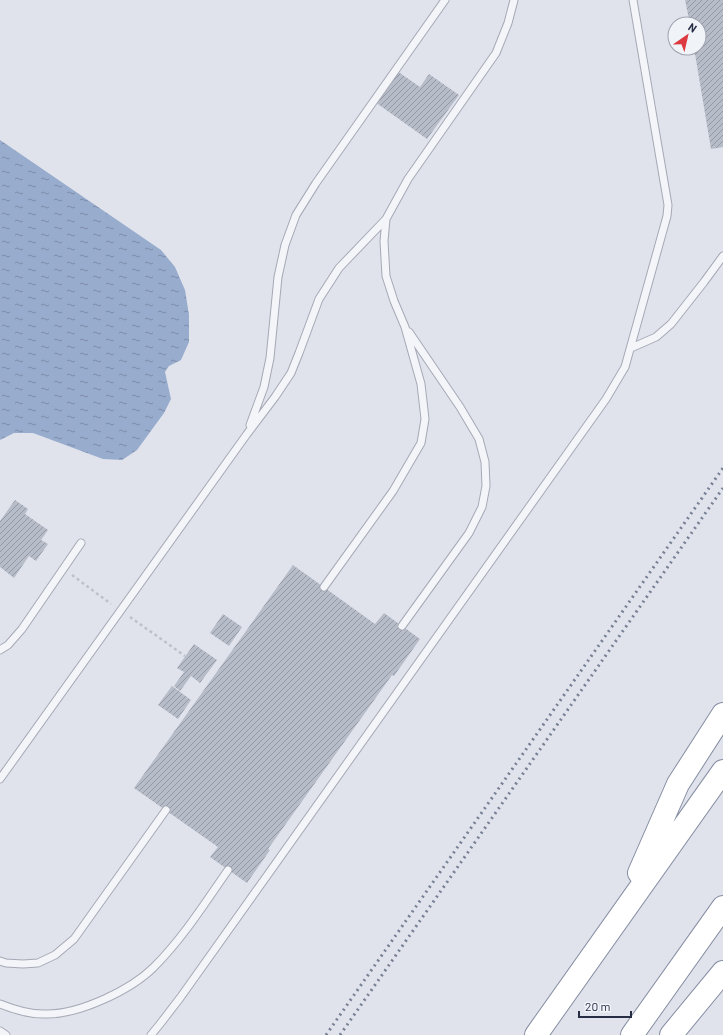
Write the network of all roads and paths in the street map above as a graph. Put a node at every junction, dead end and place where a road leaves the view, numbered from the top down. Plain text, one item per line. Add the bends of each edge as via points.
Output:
1 (445, 0) edge
2 (514, 0) edge
3 (632, 0) edge
4 (386, 219) junction
5 (723, 256) edge
6 (405, 327) junction
7 (631, 348) junction
8 (247, 434) junction
9 (81, 544) dead end
10 (324, 588) dead end
11 (402, 626) dead end
12 (0, 650) edge
13 (723, 714) edge
14 (723, 771) edge
15 (2, 776) edge
16 (166, 810) dead end
17 (228, 870) dead end
18 (723, 907) edge
19 (620, 917) junction
20 (0, 961) edge
21 (723, 972) edge
22 (0, 1004) edge
23 (0, 1031) edge
24 (6, 1035) edge
25 (151, 1035) edge
26 (536, 1035) edge
27 (632, 1035) edge
28 (671, 1035) edge

1 - 8 lane via 296,215 285,245 278,277 270,358 264,387
2 - 4 lane via 496,52 408,179
3 - 7 lane via 668,205
4 - 6 lane via 386,276
4 - 8 lane via 339,268 319,299 291,373
5 - 7 lane via 672,324 656,337
6 - 10 lane via 421,384 425,418 421,443 393,491
6 - 11 lane via 479,439 485,462 486,486 482,507 469,533
7 - 25 lane via 625,368 606,399
8 - 15 lane
9 - 12 lane via 22,629
13 - 19 highway via 678,784
14 - 19 highway
16 - 20 lane via 74,939 55,955 38,963
17 - 22 lane via 171,948 153,968 135,982 111,996 67,1012 29,1013
18 - 27 highway
19 - 26 highway
21 - 28 highway
23 - 24 lane

